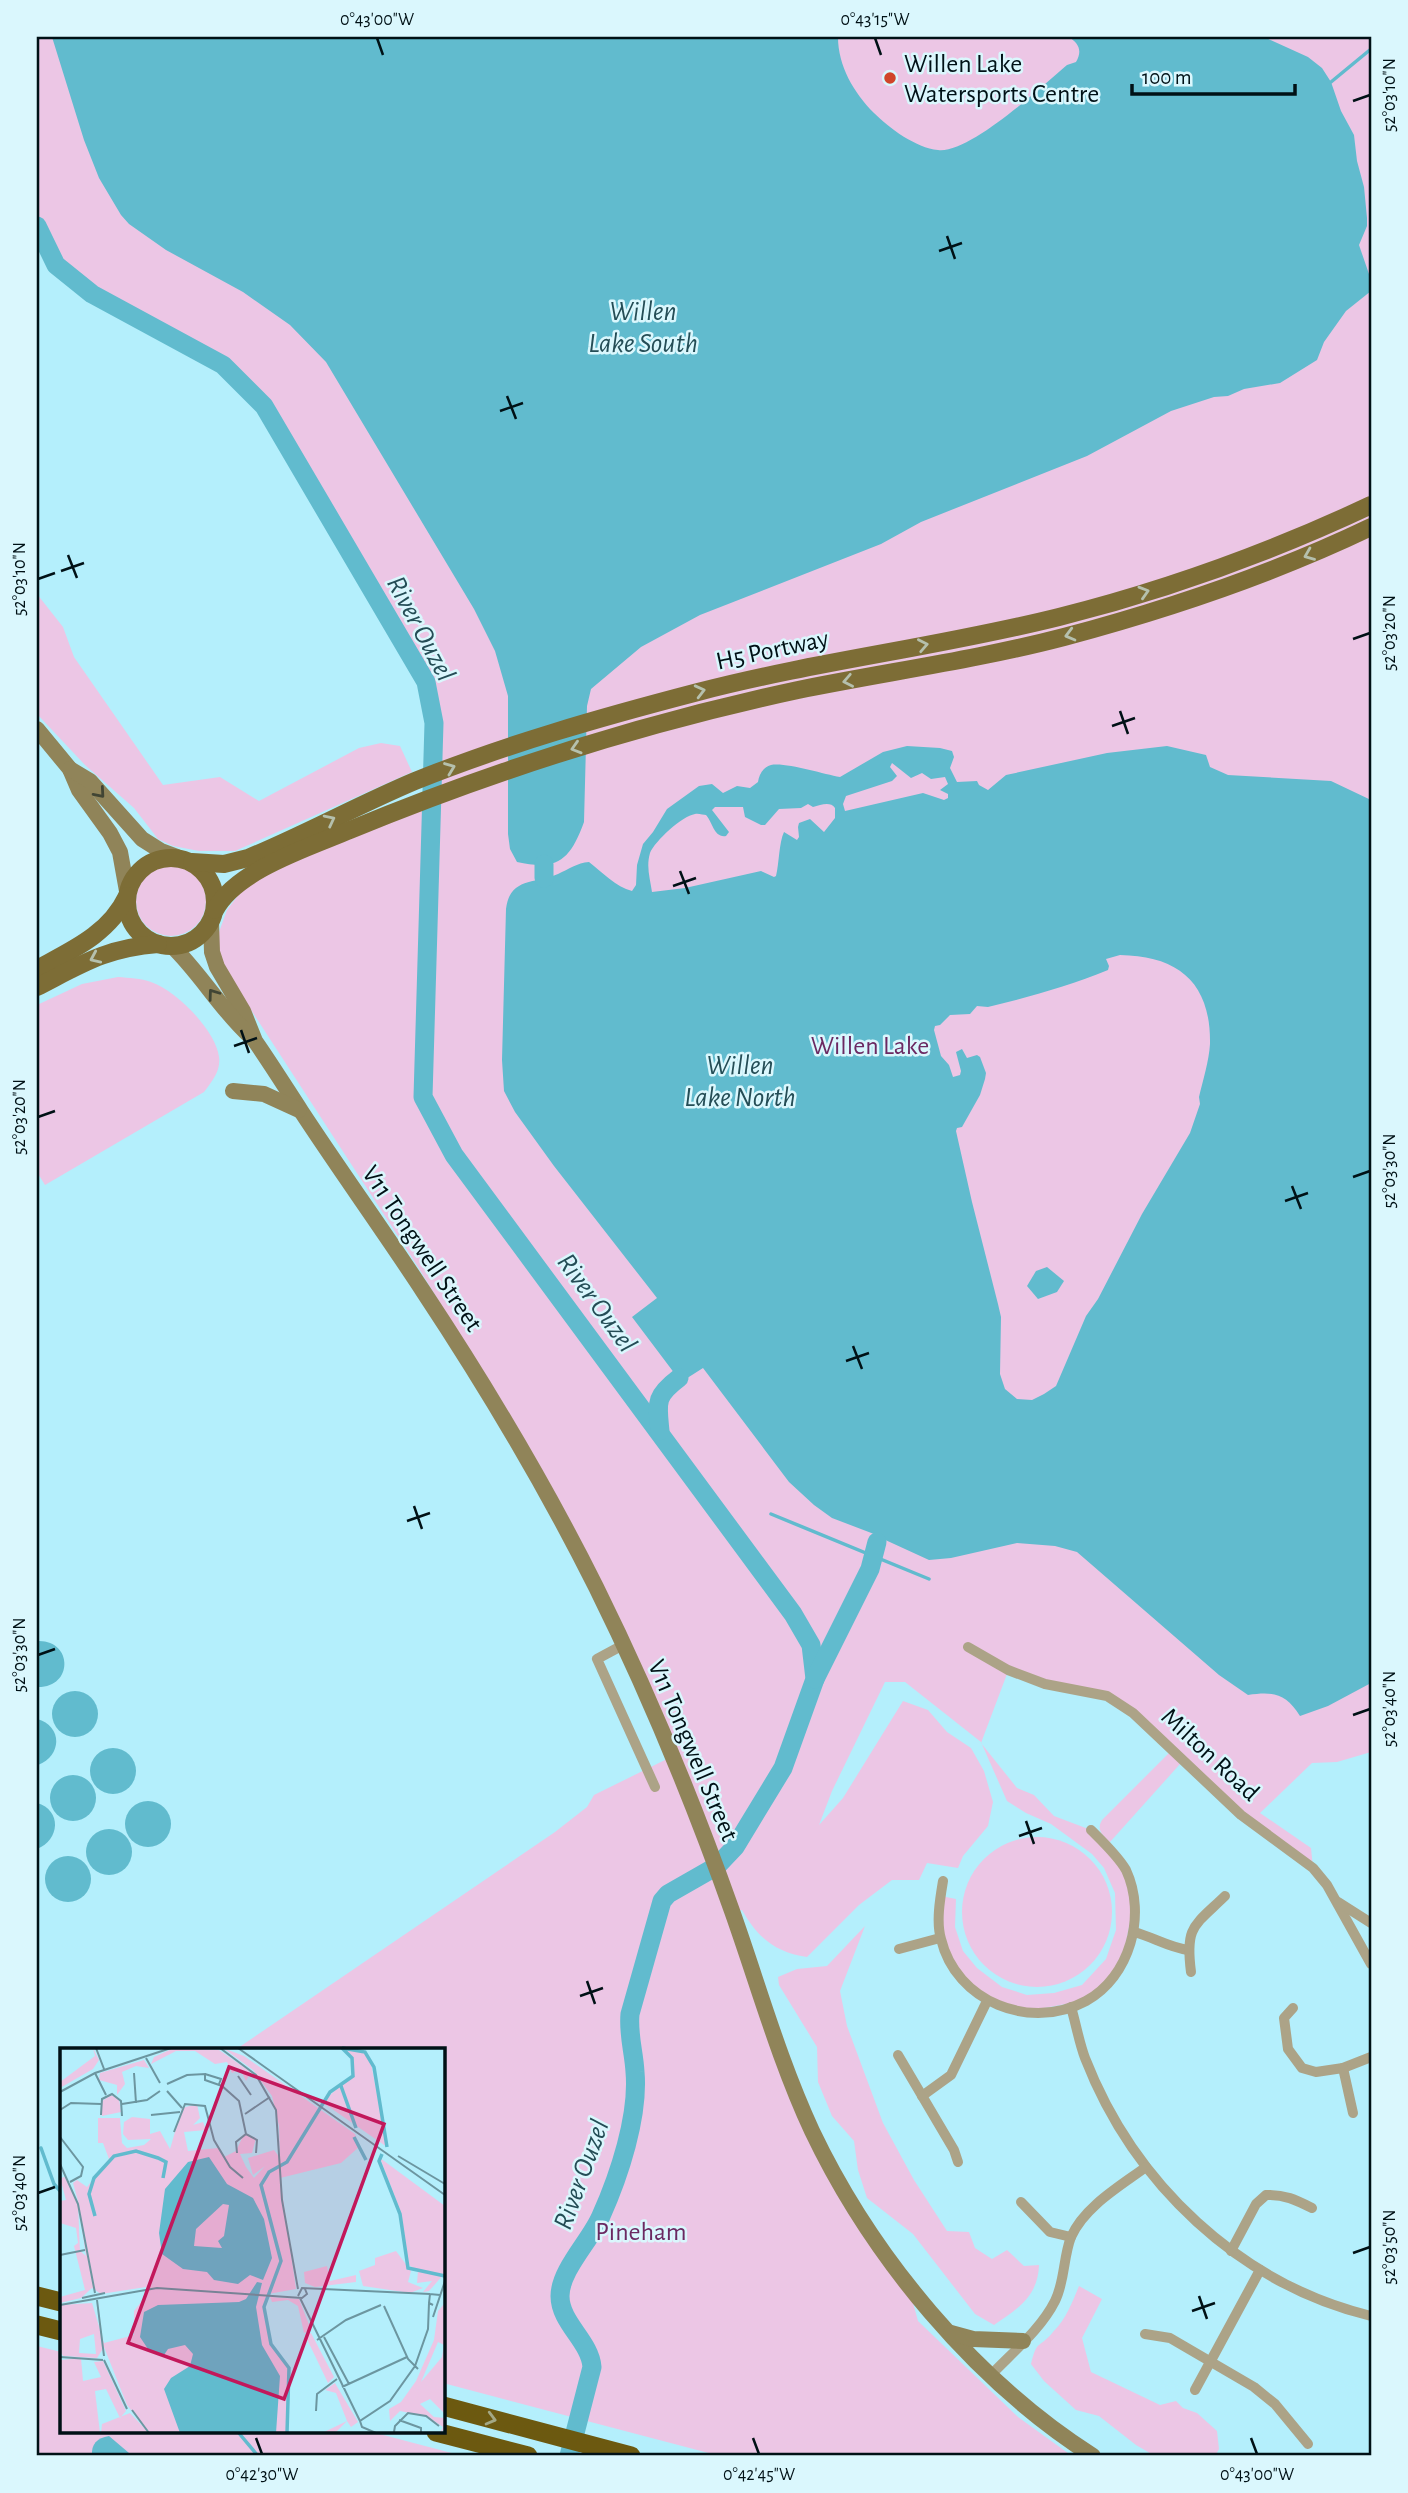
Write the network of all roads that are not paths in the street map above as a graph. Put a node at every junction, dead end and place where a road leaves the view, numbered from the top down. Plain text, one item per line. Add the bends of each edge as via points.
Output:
1 (1371, 505) edge
2 (1371, 527) edge
3 (37, 729) edge
4 (70, 769) junction
5 (277, 854) junction
6 (184, 860) junction
7 (251, 866) junction
8 (127, 894) junction
9 (213, 916) junction
10 (165, 945) junction
11 (37, 969) edge
12 (37, 987) edge
13 (255, 1041) junction
14 (233, 1091) dead end
15 (301, 1111) junction
16 (623, 1645) junction
17 (968, 1647) dead end
18 (655, 1787) dead end
19 (1091, 1830) dead end
20 (943, 1881) dead end
21 (1225, 1896) dead end
22 (1335, 1899) junction
23 (1371, 1923) edge
24 (1134, 1931) junction
25 (940, 1938) junction
26 (899, 1949) dead end
27 (1188, 1950) junction
28 (1371, 1964) edge
29 (1191, 1972) dead end
30 (987, 2001) junction
31 (1071, 2007) junction
32 (1293, 2008) dead end
33 (898, 2055) dead end
34 (1371, 2057) edge
35 (1343, 2068) junction
36 (922, 2096) junction
37 (1353, 2113) dead end
38 (958, 2162) dead end
39 (1146, 2167) junction
40 (1021, 2202) dead end
41 (1312, 2208) dead end
42 (1071, 2236) junction
43 (1231, 2251) junction
44 (1260, 2270) junction
45 (37, 2295) edge
46 (60, 2302) edge
47 (1371, 2316) edge
48 (37, 2325) edge
49 (60, 2331) edge
50 (949, 2332) junction
51 (1145, 2334) dead end
52 (1023, 2341) junction
53 (1208, 2362) junction
54 (991, 2375) junction
55 (1195, 2390) dead end
56 (444, 2406) edge
57 (444, 2434) edge
58 (1308, 2444) dead end
59 (624, 2454) edge
60 (528, 2456) edge
61 (1093, 2456) edge

5 -> 1 main road, H5 Portway via 386,793 489,753 634,709 795,668 1060,617 1223,566
2 -> 5 main road, H5 Portway via 1240,583 1074,634 799,690 641,729 527,764
3 - 4 street
4 -> 6 street via 90,781 142,839
4 - 8 street via 120,852
5 - 7 main road, H5 Portway
6 - 7 main road, H5 Portway
6 - 8 main road via 156,860 146,865 131,881
6 - 9 main road via 203,870 211,882
7 - 9 main road, H5 Portway
8 - 10 main road via 134,926 149,940
8 - 11 main road via 100,932
9 - 10 main road via 194,939
9 - 13 street, V11 Tongwell Street via 212,952 217,967
10 -> 12 main road via 106,953
13 -> 10 street, V11 Tongwell Street via 230,1018 190,964
13 - 15 street, V11 Tongwell Street
14 - 15 street via 264,1094
15 - 16 street, V11 Tongwell Street via 482,1384 561,1520
16 - 18 street via 597,1659
16 - 50 street, V11 Tongwell Street via 662,1729 789,2076 832,2171 869,2232
17 - 22 street, Milton Road via 1008,1670 1045,1684 1107,1696 1133,1713 1241,1815 1313,1868
19 - 24 street via 1125,1868 1136,1917
20 - 25 street
21 - 27 street via 1191,1929
22 - 23 street
22 - 28 street, Milton Road
24 - 27 street via 1171,1948
24 - 31 street via 1114,1975 1087,2000
25 - 26 street
25 - 30 street via 960,1976
27 - 29 street
30 - 31 street via 1024,2012
30 - 36 street via 951,2076
31 - 39 street via 1085,2057 1104,2099
32 - 35 street via 1284,2018 1285,2033 1288,2049 1302,2068 1316,2072
33 - 36 street
34 - 35 street
35 - 37 street
36 - 38 street
39 - 42 street via 1092,2209
39 - 43 street via 1194,2221
40 - 42 street via 1051,2232
41 - 43 street via 1278,2194 1266,2195 1256,2204
42 - 52 street via 1055,2301
43 - 44 street
44 - 47 street via 1328,2304
44 - 53 street
45 - 46 highway
48 - 49 highway
50 - 52 street via 973,2339
50 - 54 street, V11 Tongwell Street
51 - 53 street via 1170,2338
52 - 54 street
53 - 55 street
53 - 58 street via 1275,2404
54 - 61 street, V11 Tongwell Street
56 -> 59 highway
57 - 60 highway

